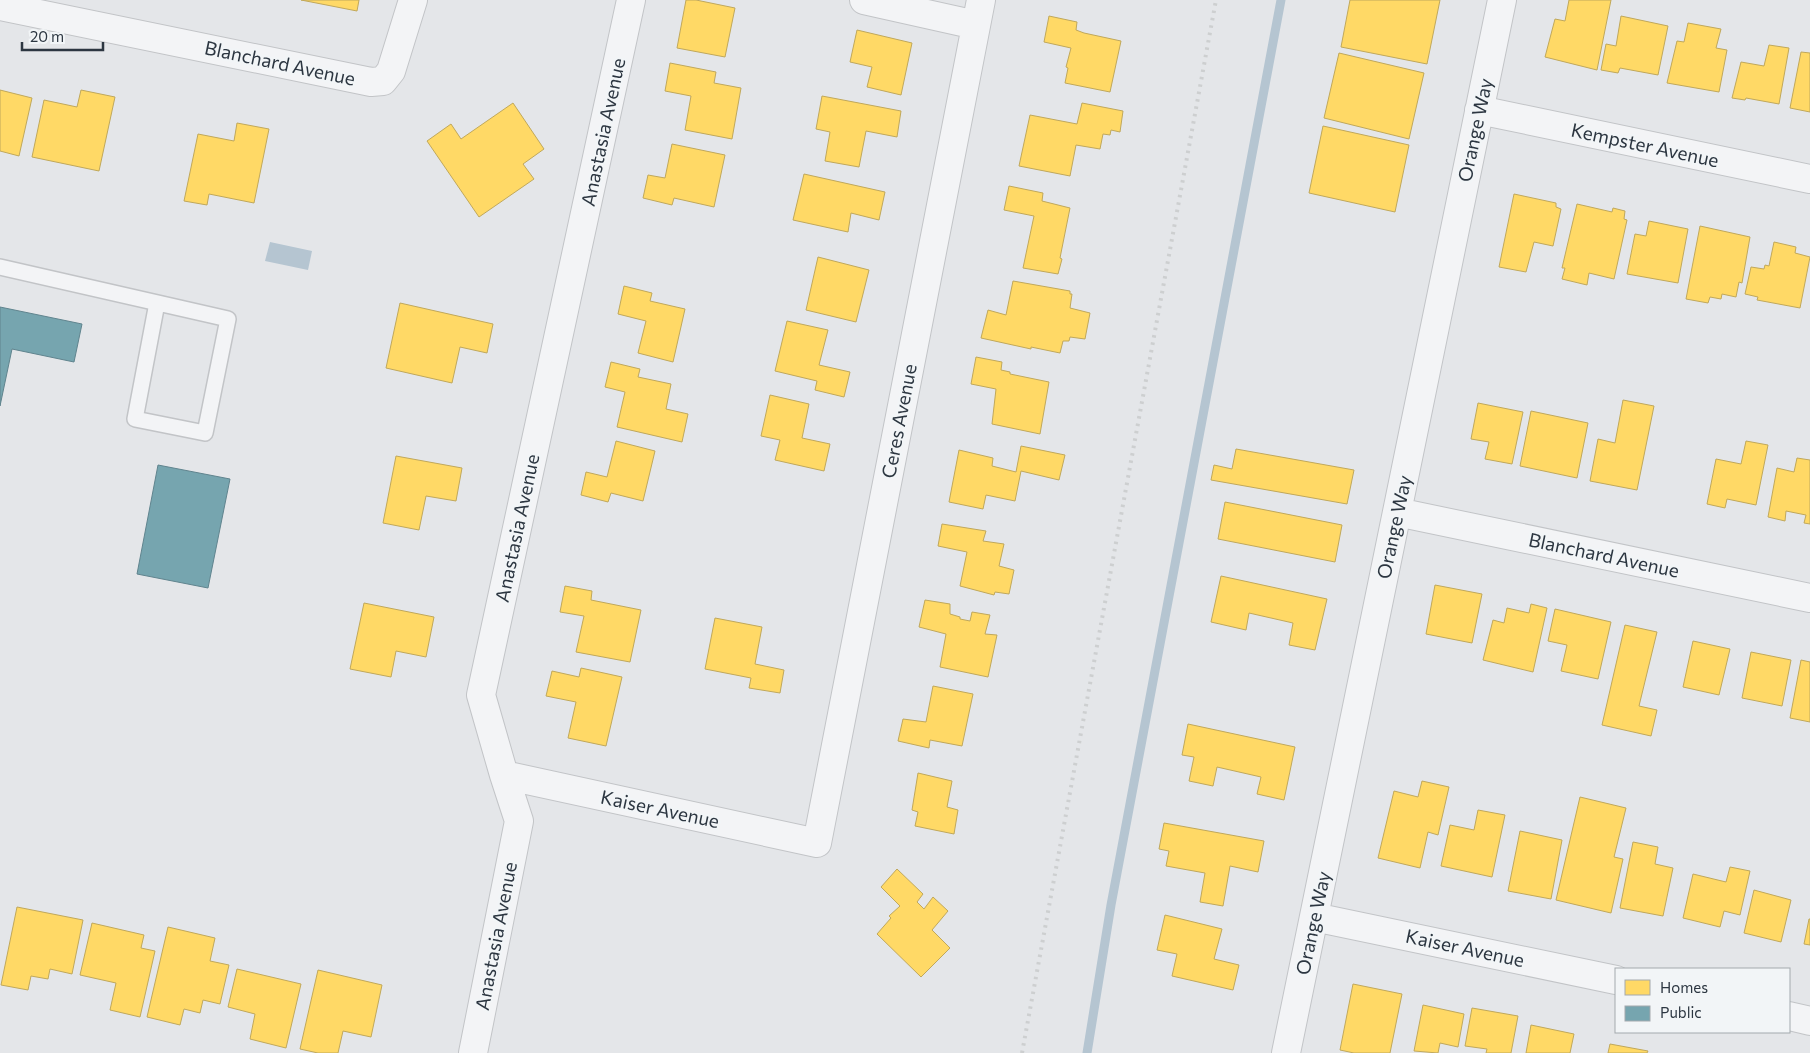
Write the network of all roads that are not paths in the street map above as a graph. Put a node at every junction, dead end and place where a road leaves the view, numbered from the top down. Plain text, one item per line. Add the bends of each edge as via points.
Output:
1 (413, 0) edge
2 (631, 0) edge
3 (864, 0) edge
4 (1502, 0) edge
5 (0, 6) edge
6 (978, 13) edge
7 (1480, 110) junction
8 (1810, 179) edge
9 (0, 267) edge
10 (157, 303) junction
11 (1397, 512) junction
12 (1810, 598) edge
13 (504, 774) junction
14 (816, 843) joint
15 (1314, 917) junction
16 (1615, 980) edge
17 (1790, 1016) edge
18 (1810, 1021) edge
19 (473, 1053) edge
20 (1286, 1053) edge

1 - 5 street, Blanchard Avenue via 391,71 383,81 371,82
2 - 13 street, Anastasia Avenue via 481,695
3 - 6 street
4 - 7 street, Orange Way
6 - 14 street, Ceres Avenue
7 - 8 street, Kempster Avenue
7 - 11 street, Orange Way
9 - 10 lane
10 - 10 lane via 134,419 205,433 228,319
11 - 12 street, Blanchard Avenue
11 - 15 street, Orange Way
13 - 14 street, Kaiser Avenue
13 - 19 street, Anastasia Avenue via 520,822
15 - 16 street, Kaiser Avenue
15 - 20 street, Orange Way
17 - 18 street

